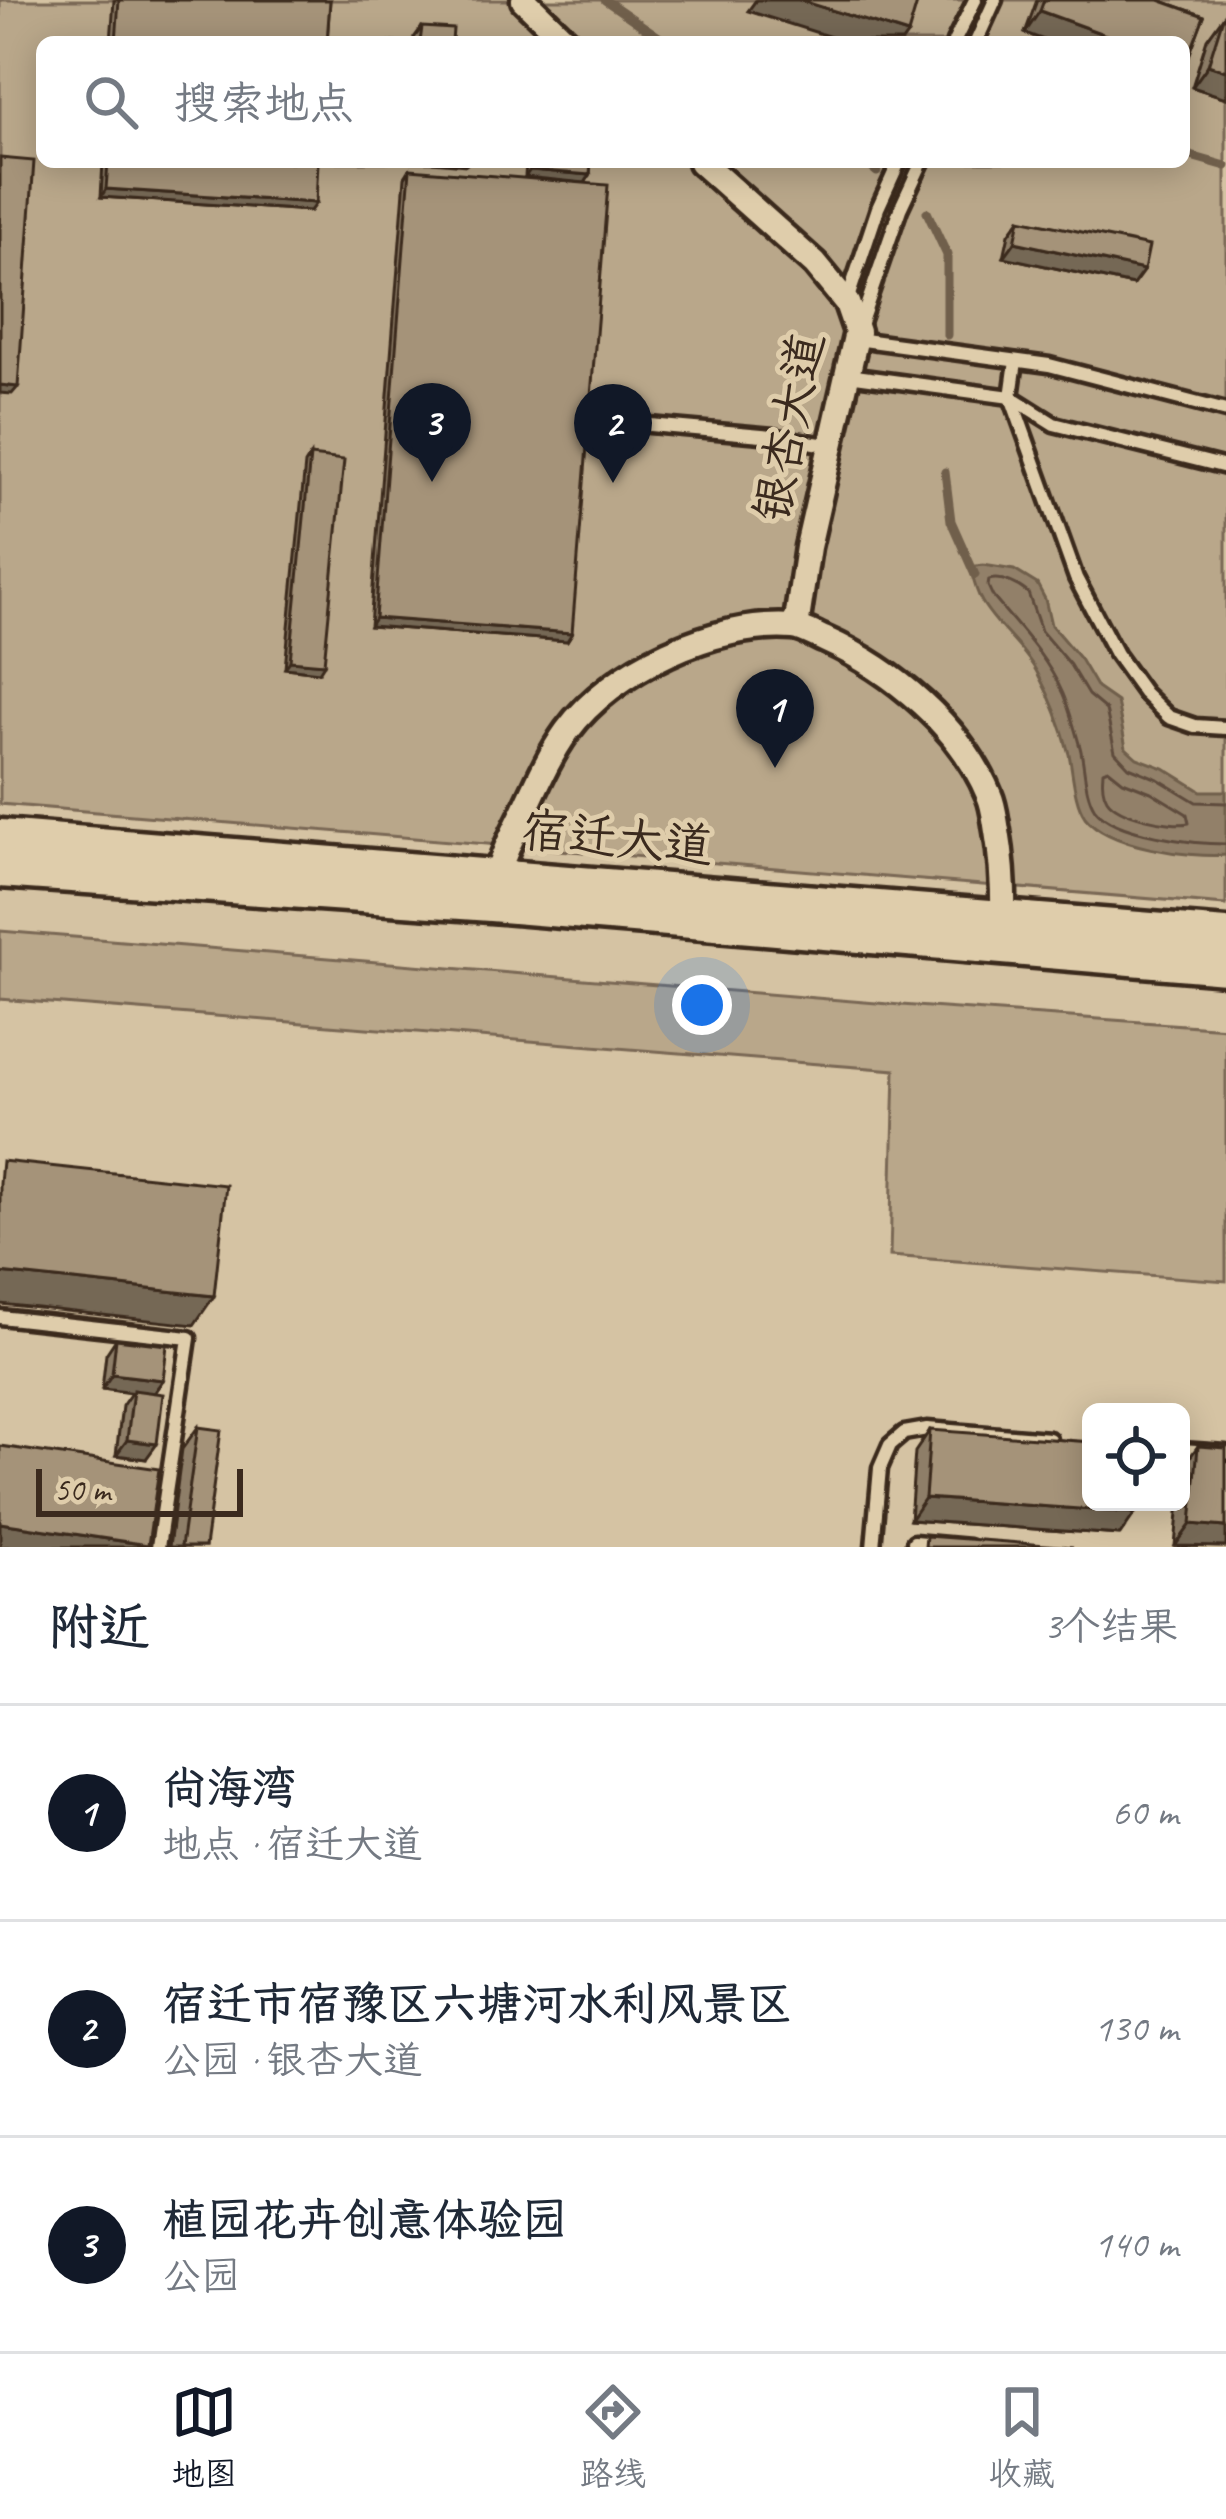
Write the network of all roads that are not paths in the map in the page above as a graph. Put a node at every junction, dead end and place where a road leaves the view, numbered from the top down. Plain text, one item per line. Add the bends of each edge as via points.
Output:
1 (524, 0) edge
2 (973, 0) edge
3 (994, 0) edge
4 (561, 36) edge
5 (957, 36) edge
6 (979, 36) edge
7 (708, 168) edge
8 (896, 168) edge
9 (919, 168) edge
10 (847, 303) junction
11 (856, 336) junction
12 (1016, 361) junction
13 (848, 375) junction
14 (1011, 397) junction
15 (1226, 411) edge
16 (616, 422) dead end
17 (833, 446) junction
18 (1226, 467) edge
19 (796, 627) junction
20 (1226, 728) edge
21 (0, 838) edge
22 (0, 869) edge
23 (494, 890) junction
24 (1003, 932) junction
25 (1226, 937) edge
26 (1226, 965) edge
27 (0, 1317) edge
28 (1068, 1440) edge
29 (1190, 1451) edge
30 (1226, 1453) edge
31 (146, 1482) edge
32 (167, 1484) junction
33 (914, 1542) dead end
34 (158, 1547) edge
35 (873, 1547) edge
36 (969, 1547) edge

1 - 4 street
2 - 5 lane
3 - 6 lane
7 - 10 street, 银杏大道
8 - 10 lane
9 - 11 lane
10 - 11 street, 银杏大道
11 - 12 lane
11 - 13 street, 银杏大道
12 - 14 lane
12 - 15 lane
13 - 14 lane
13 - 17 street, 银杏大道
14 - 18 lane via 1054,424
14 - 20 lane via 1076,578 1116,654 1169,717
16 - 17 lane
17 - 19 street, 银杏大道
19 - 23 street via 732,632 665,654 615,684 557,746
19 - 24 street via 883,672 967,755 991,798 1004,871
21 - 23 main road, 宿迁大道
22 - 23 main road, 宿迁大道
23 - 24 main road, 宿迁大道
24 - 25 main road, 宿迁大道
24 - 26 main road, 宿迁大道
27 - 32 lane via 189,1338
28 - 35 lane via 904,1432 880,1468
29 - 30 lane
31 - 32 lane
32 - 34 lane
33 - 36 lane

